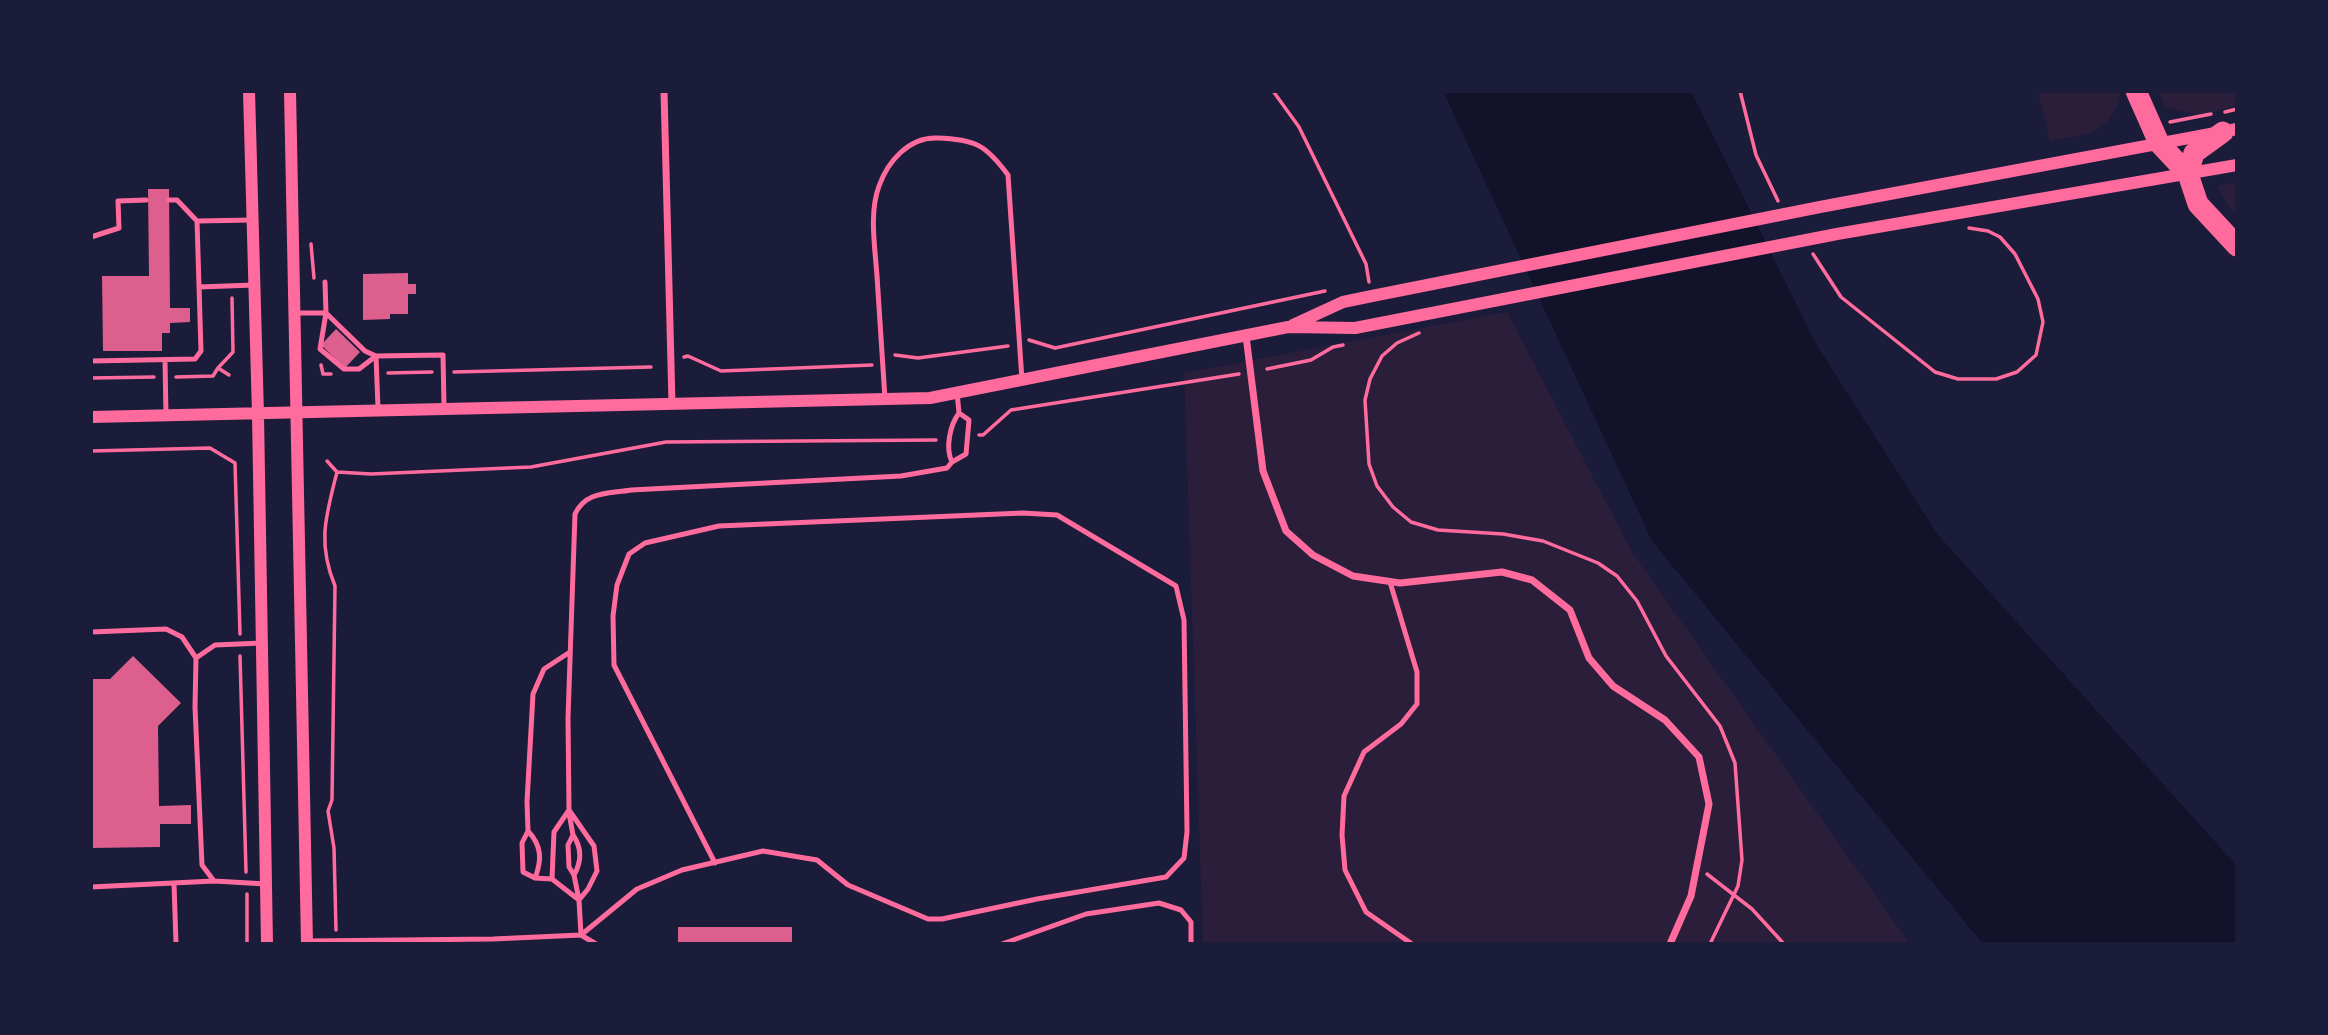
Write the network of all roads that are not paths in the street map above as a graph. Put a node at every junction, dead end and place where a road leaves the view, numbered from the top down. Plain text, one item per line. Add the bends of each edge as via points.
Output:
1 (249, 91) edge
2 (290, 91) edge
3 (664, 91) edge
4 (2136, 91) edge
5 (2230, 130) edge
6 (2159, 143) junction
7 (2237, 165) edge
8 (2188, 174) junction
9 (146, 200) dead end
10 (169, 200) dead end
11 (253, 220) junction
12 (197, 221) junction
13 (91, 237) edge
14 (2237, 246) edge
15 (325, 282) dead end
16 (254, 285) junction
17 (199, 287) junction
18 (295, 313) junction
19 (326, 313) junction
20 (1288, 327) junction
21 (1246, 336) junction
22 (376, 356) junction
23 (165, 359) junction
24 (91, 361) edge
25 (1021, 380) junction
26 (957, 392) junction
27 (885, 399) junction
28 (672, 404) junction
29 (444, 411) junction
30 (378, 412) junction
31 (959, 413) junction
32 (296, 414) junction
33 (258, 415) junction
34 (166, 416) junction
35 (91, 417) edge
36 (952, 462) junction
37 (1390, 582) junction
38 (91, 632) edge
39 (262, 643) junction
40 (570, 652) junction
41 (196, 658) junction
42 (569, 810) junction
43 (528, 831) junction
44 (573, 835) junction
45 (715, 863) junction
46 (574, 875) junction
47 (535, 878) junction
48 (552, 879) junction
49 (214, 881) junction
50 (174, 883) junction
51 (267, 884) junction
52 (91, 887) edge
53 (579, 900) junction
54 (581, 935) junction
55 (307, 942) edge
56 (176, 944) edge
57 (268, 944) edge
58 (596, 944) edge
59 (1002, 944) edge
60 (1191, 944) edge
61 (1412, 944) edge
62 (1670, 944) edge

1 - 11 street
2 - 18 street
3 - 28 street
4 - 6 highway
5 - 6 street
5 - 8 highway via 2194,153
6 - 8 highway
6 - 20 street via 1343,302
7 - 8 street
8 - 14 highway via 2198,204
8 - 20 street via 1837,234 1355,328
9 - 13 lane via 118,201 119,228
10 - 12 lane via 177,200
11 - 12 lane
11 - 16 street
12 - 17 lane
15 - 19 lane
16 - 17 lane
16 - 33 street
17 - 23 lane via 201,351 195,359
18 - 19 lane
18 - 32 street
19 - 22 lane
19 - 22 lane via 320,349 344,369 359,369
20 - 21 street
21 - 25 street
21 - 37 street via 1263,471 1286,531 1313,555 1353,576
22 - 29 lane via 443,355
22 - 30 lane
23 - 24 lane
23 - 34 lane
25 - 26 street
25 - 27 lane via 1008,175 992,153 966,140 933,138 908,145 890,163 878,187 874,223
26 - 27 street
26 - 31 lane
27 - 28 street
28 - 29 street
29 - 30 street
30 - 32 street
31 - 36 lane via 952,422 948,453
31 - 36 lane via 970,420 969,437 966,454
32 - 33 street
32 - 55 street
33 - 34 street
33 - 39 street
34 - 35 street
36 - 40 lane via 947,468 901,476 631,490 589,497 575,514
37 - 61 lane via 1417,672 1417,704 1401,724 1364,752 1344,796 1342,835 1345,870 1366,912
37 - 62 street via 1502,572 1532,580 1570,610 1589,658 1613,686 1665,720 1699,757 1709,804 1691,895
38 - 41 lane via 166,629 182,637
39 - 41 lane via 215,645
39 - 51 street
40 - 42 lane
40 - 43 lane via 544,669 534,694
41 - 49 lane via 202,865
42 - 44 lane
42 - 48 lane via 554,832
42 - 53 lane via 594,846 597,871
43 - 47 lane via 538,841 540,866
43 - 47 lane via 522,843 523,872
44 - 46 lane via 568,845
44 - 46 lane via 579,845 580,865
45 - 45 lane via 763,851 817,860 848,884 928,919 1166,877 1184,858 1187,832 1184,620 1176,586 1057,515 719,526 645,542 629,554 617,585 614,665
45 - 54 lane via 682,870 637,889
46 - 53 lane
47 - 48 lane
48 - 53 lane
49 - 50 lane
49 - 51 lane
50 - 52 lane
50 - 56 lane
51 - 57 street
53 - 54 lane
54 - 55 lane
54 - 58 lane
59 - 60 lane via 1086,914 1159,903 1181,910 1191,922

